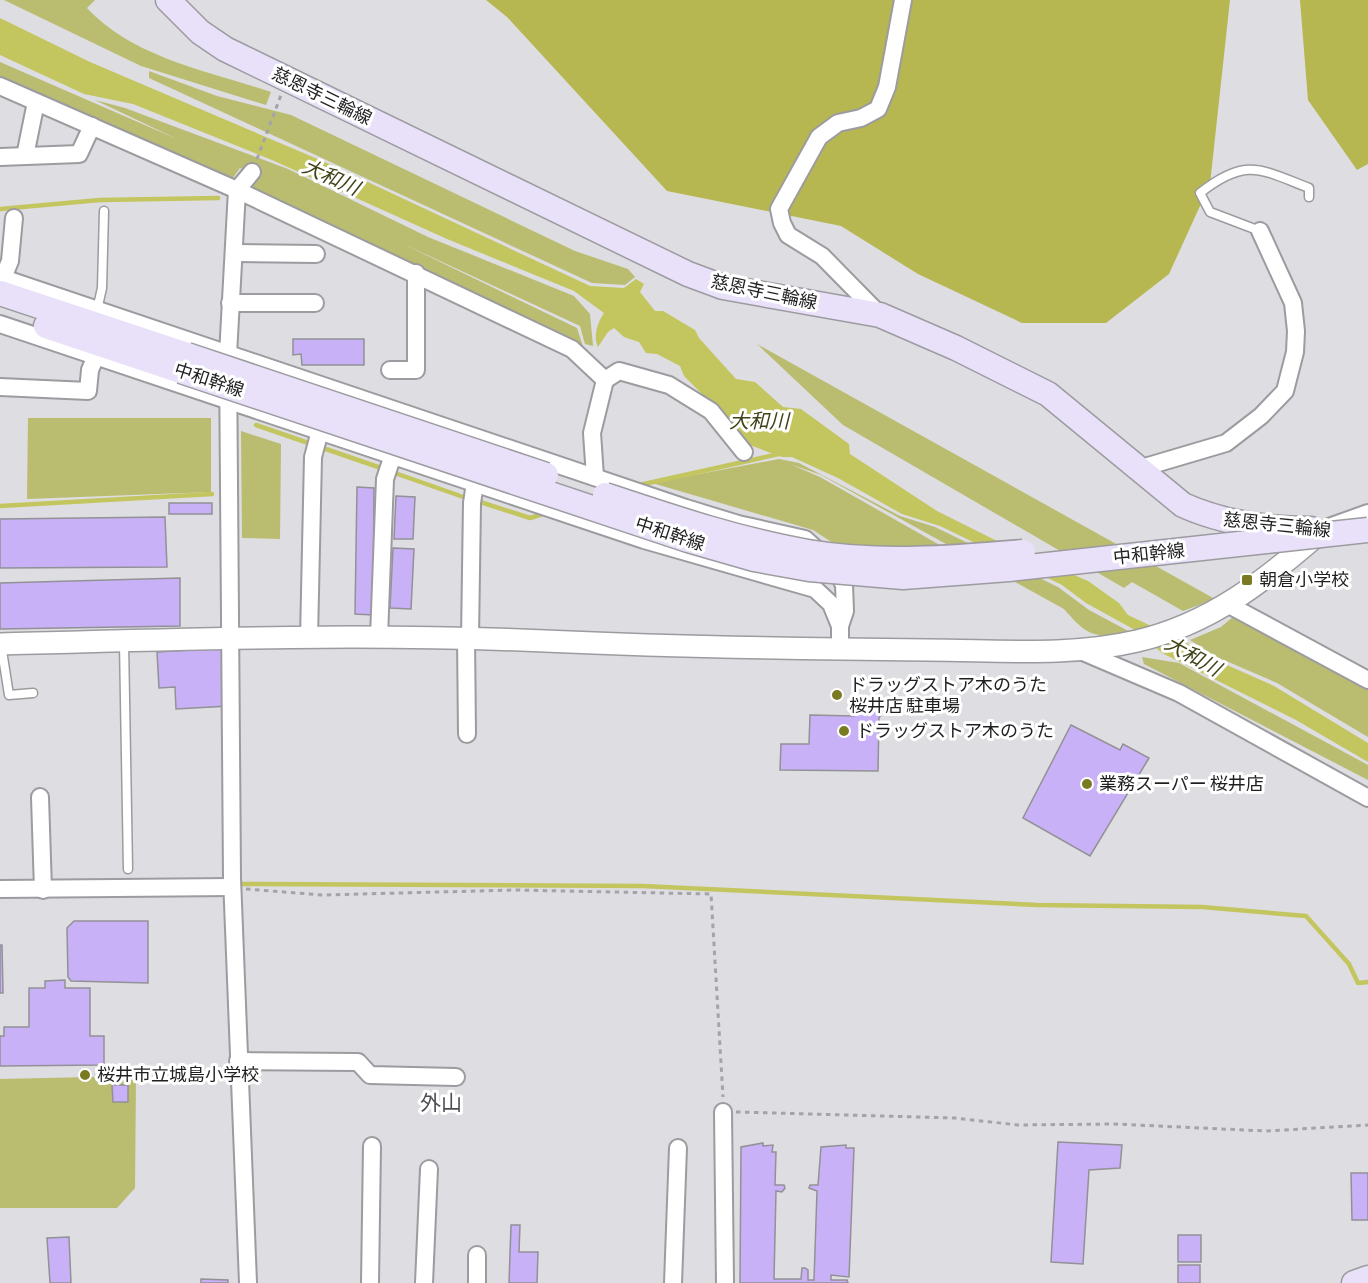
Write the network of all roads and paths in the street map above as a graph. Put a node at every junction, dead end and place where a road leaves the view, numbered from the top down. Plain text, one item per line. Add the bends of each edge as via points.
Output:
1 (168, 0) edge
2 (903, 0) edge
3 (286, 84) junction
4 (0, 86) edge
5 (36, 102) junction
6 (92, 126) junction
7 (25, 156) junction
8 (0, 157) edge
9 (252, 172) joint
10 (237, 190) junction
11 (1309, 197) dead end
12 (104, 211) dead end
13 (14, 218) dead end
14 (1260, 231) joint
15 (234, 253) junction
16 (316, 254) dead end
17 (416, 273) junction
18 (1, 283) edge
19 (230, 303) junction
20 (315, 303) dead end
21 (0, 310) edge
22 (97, 310) junction
23 (880, 315) junction
24 (0, 324) edge
25 (228, 355) junction
26 (96, 356) junction
27 (184, 363) junction
28 (390, 370) dead end
29 (605, 381) junction
30 (0, 387) edge
31 (229, 400) junction
32 (320, 431) junction
33 (744, 452) dead end
34 (393, 455) junction
35 (1138, 469) junction
36 (595, 477) junction
37 (475, 483) junction
38 (1368, 513) edge
39 (1325, 529) junction
40 (1368, 530) edge
41 (1368, 538) edge
42 (1229, 605) junction
43 (840, 626) junction
44 (379, 637) junction
45 (309, 638) junction
46 (468, 638) junction
47 (230, 639) junction
48 (124, 641) junction
49 (1, 644) edge
50 (1075, 649) junction
51 (840, 650) junction
52 (1368, 680) edge
53 (33, 693) dead end
54 (467, 734) dead end
55 (40, 797) dead end
56 (1368, 798) edge
57 (128, 869) dead end
58 (42, 883) junction
59 (232, 886) junction
60 (0, 889) edge
61 (238, 1061) junction
62 (456, 1077) dead end
63 (723, 1112) junction
64 (1368, 1125) edge
65 (372, 1146) dead end
66 (678, 1148) dead end
67 (429, 1169) dead end
68 (477, 1255) dead end
69 (1368, 1278) edge
70 (248, 1283) edge
71 (370, 1283) edge
72 (424, 1283) edge
73 (477, 1283) edge
74 (673, 1283) edge
75 (725, 1283) edge
76 (1354, 1283) edge

1 - 3 main road, 慈恩寺三輪線 via 200,32
2 - 23 street via 887,87 878,109 838,123 819,137 779,209 788,235 822,256
3 - 9 path
3 - 23 main road, 慈恩寺三輪線 via 688,274 723,287
4 - 5 street
5 - 6 street
5 - 7 street
6 - 7 street via 79,154
6 - 10 street
7 - 8 street
9 - 10 street
10 - 15 street
10 - 17 street
11 - 14 lane via 1309,188 1257,168 1220,177 1200,193 1210,212
12 - 22 lane via 102,288
13 - 18 street via 10,261
14 - 35 street via 1293,303 1295,352 1285,391 1226,443
15 - 16 street
15 - 19 street
17 - 28 street via 416,370
17 - 29 street via 572,349
18 - 22 street
18 - 27 main road, 中和幹線
19 - 20 street
19 - 25 street
21 - 27 main road, 中和幹線
22 - 25 street
23 - 35 main road, 慈恩寺三輪線 via 1048,394
24 - 26 street
25 - 31 street
25 - 36 street
26 - 30 street via 88,391
26 - 31 street
27 - 38 main road, 中和幹線, bridge via 690,523 810,552 861,558 953,558
27 - 40 main road, 中和幹線, bridge via 688,540 808,569 862,576 958,574
29 - 33 street via 618,371 669,385 711,411
29 - 36 street via 592,433
31 - 32 street
31 - 47 street
32 - 34 street
32 - 45 street via 313,457
34 - 37 street
34 - 44 street via 386,479
35 - 39 main road, 慈恩寺三輪線 via 1183,505 1208,517 1286,529
36 - 43 street via 738,524 805,539 834,565 844,585 845,611
37 - 43 street via 728,566 798,582 823,594
37 - 46 street
38 - 39 street
39 - 41 main road, 慈恩寺三輪線
39 - 42 street
42 - 50 street via 1140,641
42 - 52 street
43 - 51 street
44 - 45 street
44 - 46 street
45 - 47 street
46 - 51 street
46 - 54 street
47 - 48 street
47 - 59 street
48 - 49 street
48 - 57 lane
49 - 53 lane via 9,695
50 - 51 street
50 - 56 street via 1179,693
55 - 58 street
58 - 59 street
58 - 60 street
59 - 61 street
59 - 63 path via 322,895 516,890 711,894
61 - 62 street via 358,1062 370,1075
61 - 70 street
63 - 64 path via 1266,1131
63 - 75 street
65 - 71 street
66 - 74 street
67 - 72 street
68 - 73 street
69 - 76 main road

